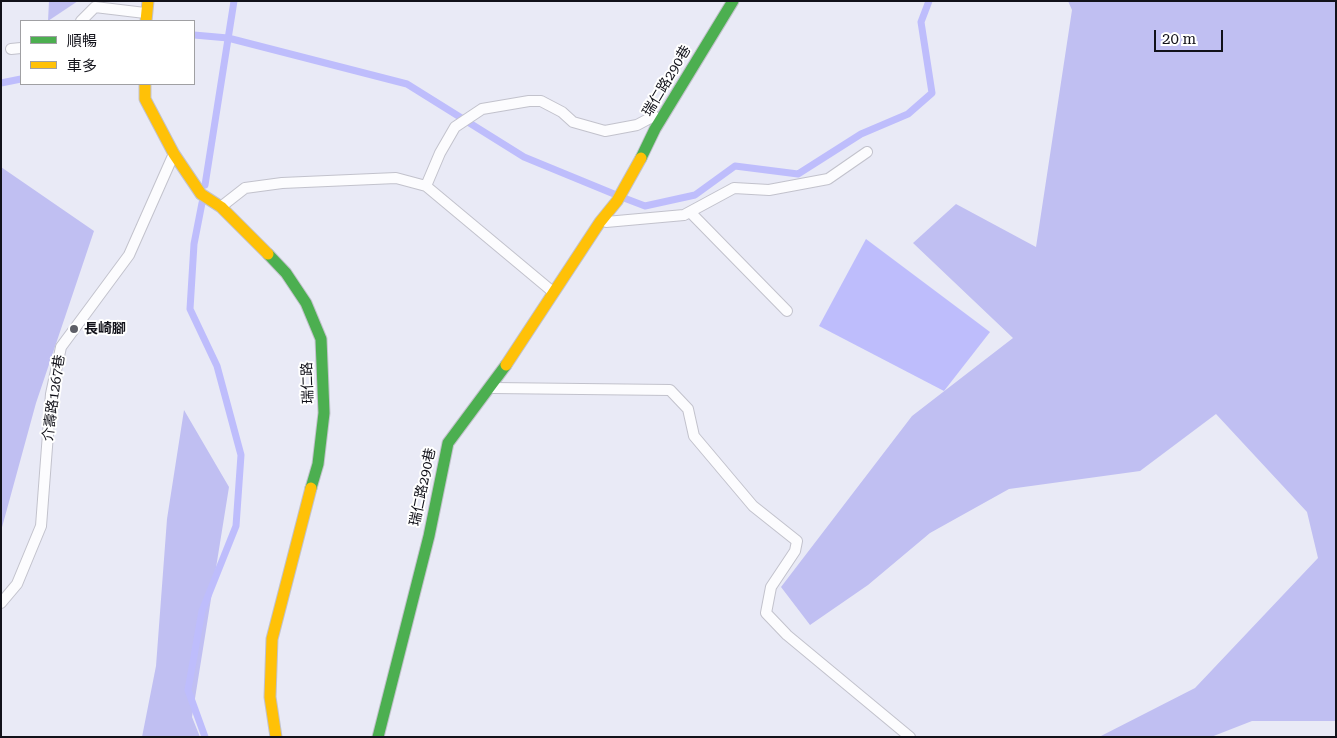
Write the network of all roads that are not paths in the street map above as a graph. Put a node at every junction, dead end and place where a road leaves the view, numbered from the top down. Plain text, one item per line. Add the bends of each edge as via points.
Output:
1 (733, 1) edge
2 (147, 12) edge
3 (82, 20) edge
4 (145, 85) edge
5 (666, 110) junction
6 (867, 152) dead end
7 (174, 154) junction
8 (426, 186) junction
9 (221, 207) junction
10 (690, 212) junction
11 (600, 222) junction
12 (554, 292) junction
13 (787, 312) dead end
14 (490, 388) junction
15 (1, 603) edge
16 (276, 737) edge
17 (378, 737) edge
18 (910, 737) edge

1 - 5 street, 瑞仁路290巷
2 - 3 lane via 95,8
4 - 7 street, 瑞仁路 via 145,99
5 - 8 lane via 637,125 605,131 573,122 541,101 482,109 455,127
5 - 11 street, 瑞仁路290巷 via 631,179
6 - 10 lane via 828,179 769,190 734,188
7 - 9 street, 瑞仁路 via 201,194
7 - 15 lane, 介壽路1267巷 via 129,255 60,347 51,394 41,526 17,584
8 - 9 lane via 396,178 282,183 245,188
8 - 12 lane
9 - 16 street, 瑞仁路 via 286,274 306,303 321,339 324,414 318,464 272,639 270,697
10 - 11 lane
10 - 13 lane
11 - 12 street, 瑞仁路290巷
12 - 14 street, 瑞仁路290巷
14 - 17 street, 瑞仁路290巷 via 448,443 429,536
14 - 18 lane via 670,390 688,409 694,436 753,506 797,541 795,551 771,587 766,613

